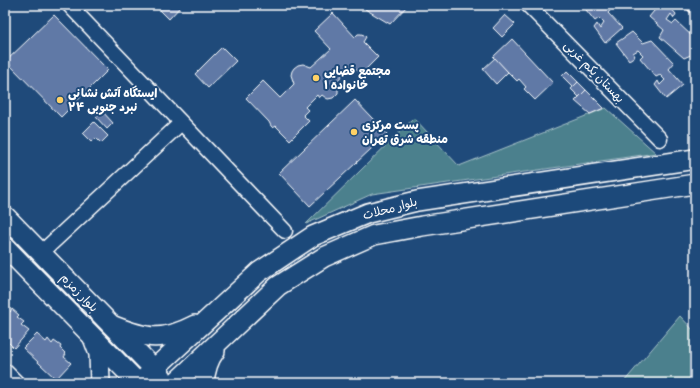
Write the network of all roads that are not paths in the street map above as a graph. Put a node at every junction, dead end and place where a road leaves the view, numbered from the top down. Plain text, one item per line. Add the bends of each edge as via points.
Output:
1 (68, 5) edge
2 (528, 5) edge
3 (181, 122) junction
4 (660, 139) dead end
5 (695, 159) edge
6 (695, 184) edge
7 (5, 216) edge
8 (285, 231) dead end
9 (5, 250) edge
10 (41, 253) junction
11 (212, 315) junction
12 (109, 323) junction
13 (94, 338) junction
14 (224, 338) junction
15 (154, 369) junction
16 (5, 371) edge
17 (17, 383) edge
18 (100, 383) edge
19 (139, 383) edge
20 (168, 383) edge
21 (175, 383) edge
22 (204, 383) edge

1 - 3 street
2 - 4 street, بهستان یکم غربی
3 - 8 street
3 - 10 street
5 - 11 main road, بلوار محلات via 417,201 368,213 312,236 259,272
6 - 14 main road, بلوار محلات via 374,235 324,257 278,286
7 - 10 main road, بلوار زمزم
9 - 13 main road, بلوار زمزم
10 - 12 main road, بلوار زمزم
11 - 12 main road via 178,333 162,337 146,337
11 - 15 main road, بلوار محلات
12 - 15 main road, بلوار زمزم
13 - 18 main road via 99,354
13 - 19 main road, بلوار زمزم
14 - 21 main road, بلوار محلات
14 - 22 main road via 212,354
15 - 19 main road, بلوار محلات
15 - 20 main road, بلوار زمزم
16 - 17 street

